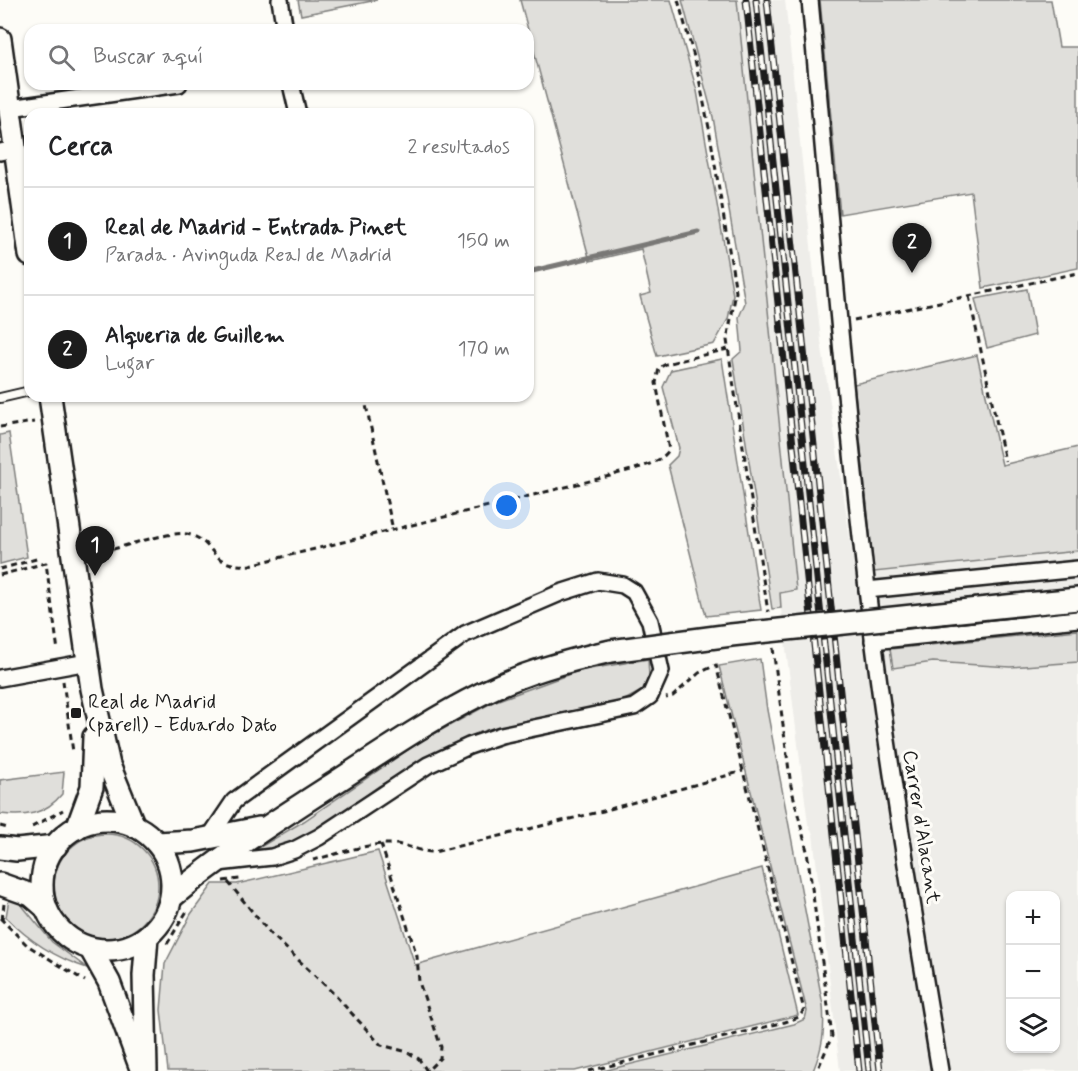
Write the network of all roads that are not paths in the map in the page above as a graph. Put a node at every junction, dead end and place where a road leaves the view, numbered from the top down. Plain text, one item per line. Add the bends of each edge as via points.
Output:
1 (280, 0) edge
2 (810, 0) edge
3 (284, 24) edge
4 (0, 39) edge
5 (137, 90) edge
6 (292, 90) edge
7 (10, 108) junction
8 (297, 108) edge
9 (8, 150) edge
10 (24, 226) edge
11 (24, 392) edge
12 (0, 398) edge
13 (51, 402) edge
14 (1078, 569) edge
15 (867, 590) junction
16 (1078, 599) edge
17 (1078, 619) edge
18 (873, 641) junction
19 (88, 662) junction
20 (0, 678) edge
21 (92, 689) junction
22 (134, 826) junction
23 (268, 826) junction
24 (77, 828) junction
25 (209, 838) junction
26 (157, 843) junction
27 (56, 846) junction
28 (0, 848) edge
29 (216, 873) junction
30 (2, 891) edge
31 (180, 901) junction
32 (46, 908) junction
33 (155, 942) junction
34 (90, 948) junction
35 (144, 1071) edge
36 (940, 1071) edge

1 - 3 street
2 - 15 street, Carrer d'Alacant
4 - 7 main road
5 - 7 street
6 - 8 street
7 - 9 main road
9 - 10 main road
11 - 12 lane
13 - 19 main road
14 - 15 street
15 - 18 street, Carrer d'Alacant
16 - 23 main road, bridge via 731,635 611,651 568,661 483,693 413,732
17 - 18 street
18 - 36 street, Carrer d'Alacant via 896,812
19 - 20 street
19 - 21 main road
21 - 22 main road via 109,765
21 - 24 main road via 95,768
22 - 24 main road via 96,821
22 - 26 main road
23 - 25 main road
23 - 29 main road
24 - 27 main road
25 - 26 main road
25 - 29 street via 234,801 438,651 491,621 598,581 623,585 634,592 650,621 661,670 650,696 634,707 501,735 469,746 428,765 294,850
26 - 31 main road via 167,859
27 - 28 main road
27 - 32 main road via 45,865 42,887
29 - 31 main road
30 - 32 main road via 31,895
31 - 33 main road via 159,925
32 - 34 main road via 56,926 71,940
33 - 34 main road
33 - 35 main road via 144,975
34 - 35 main road via 109,982

